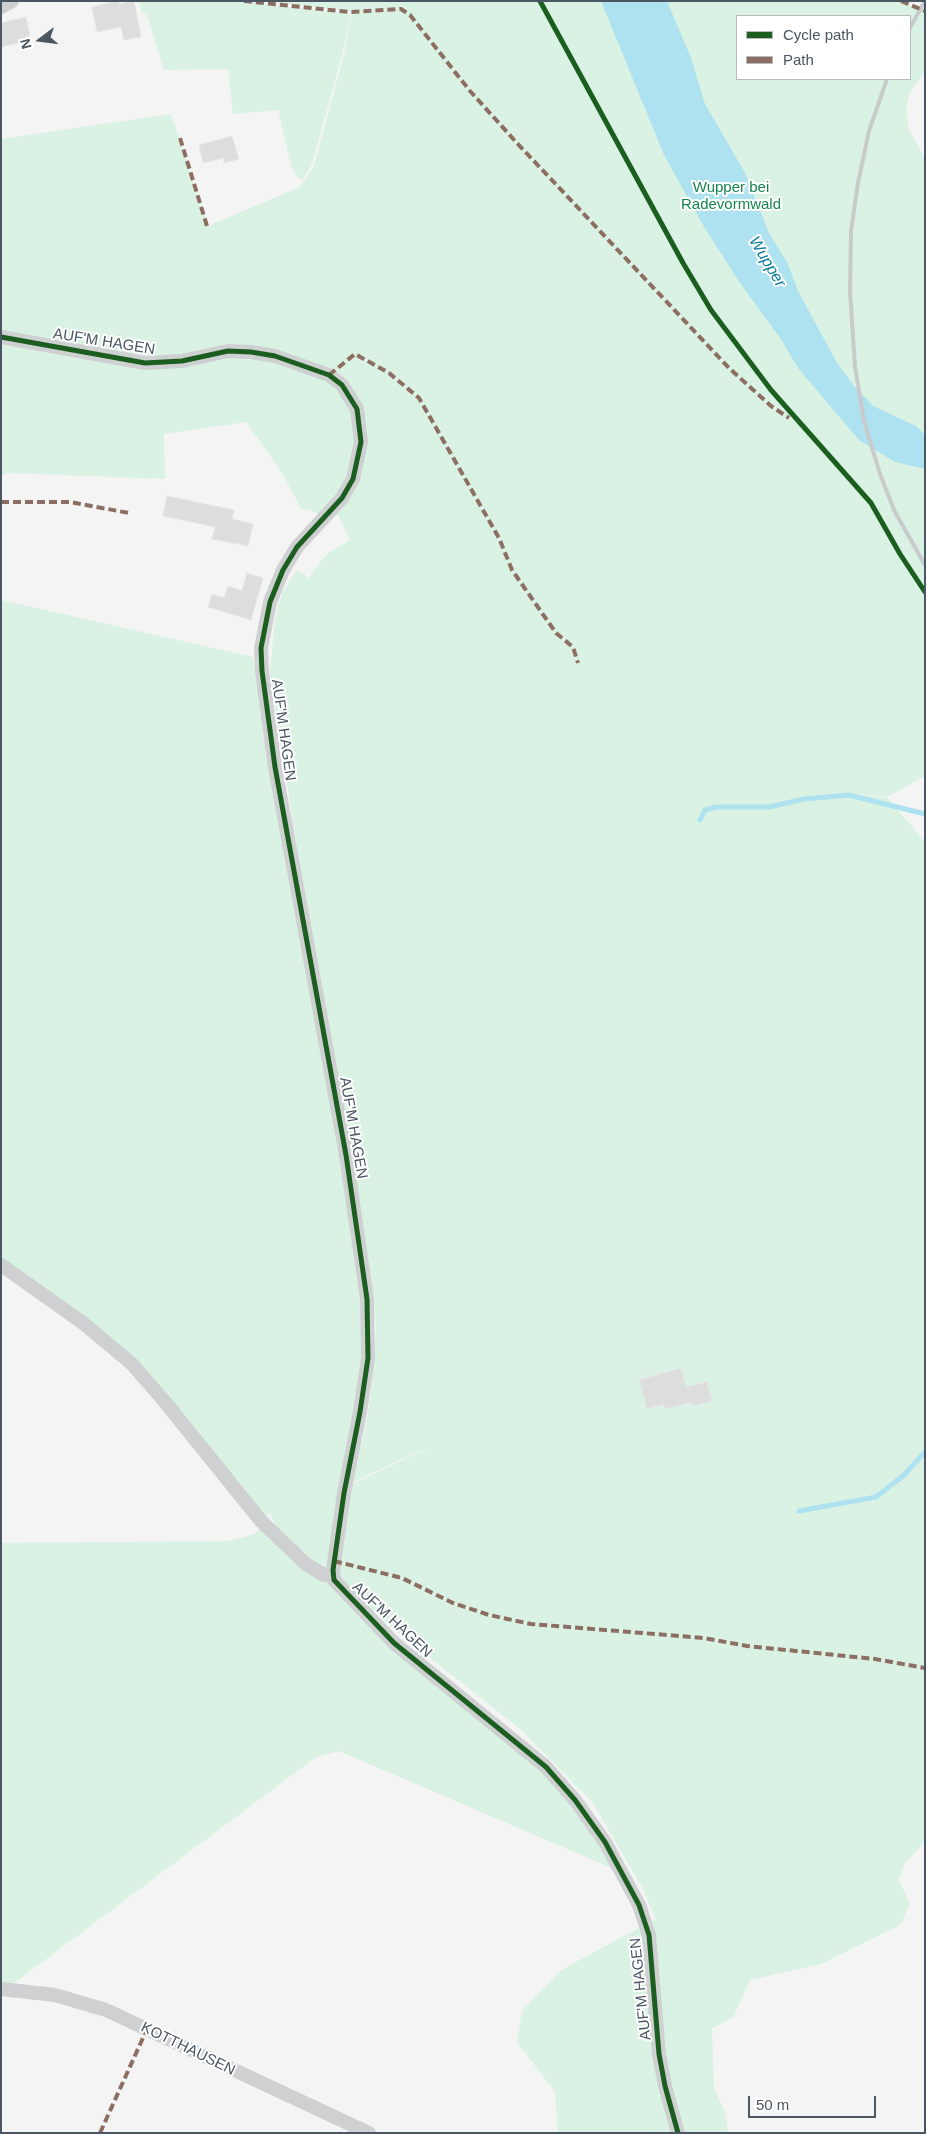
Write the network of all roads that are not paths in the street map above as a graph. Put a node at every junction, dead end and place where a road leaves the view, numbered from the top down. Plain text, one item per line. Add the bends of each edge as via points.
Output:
1 (12, 1) edge
2 (1, 7) edge
3 (1, 337) edge
4 (1, 1265) edge
5 (333, 1575) junction
6 (1, 1989) edge
7 (369, 2133) edge
8 (678, 2133) edge

1 - 2 street
3 - 5 street, AUF'M HAGEN via 145,363 182,361 228,351 275,356 329,375 346,390 359,417 360,452 353,479 342,498 297,547 283,570 270,602 261,648 275,767 346,1155 367,1299 366,1367
4 - 5 street via 78,1319 132,1364 261,1521 306,1564
5 - 8 street, AUF'M HAGEN via 336,1585 394,1643 546,1767 605,1842 639,1905 649,1935 659,2054
6 - 7 street, KOTTHAUSEN via 55,1994 106,2010

